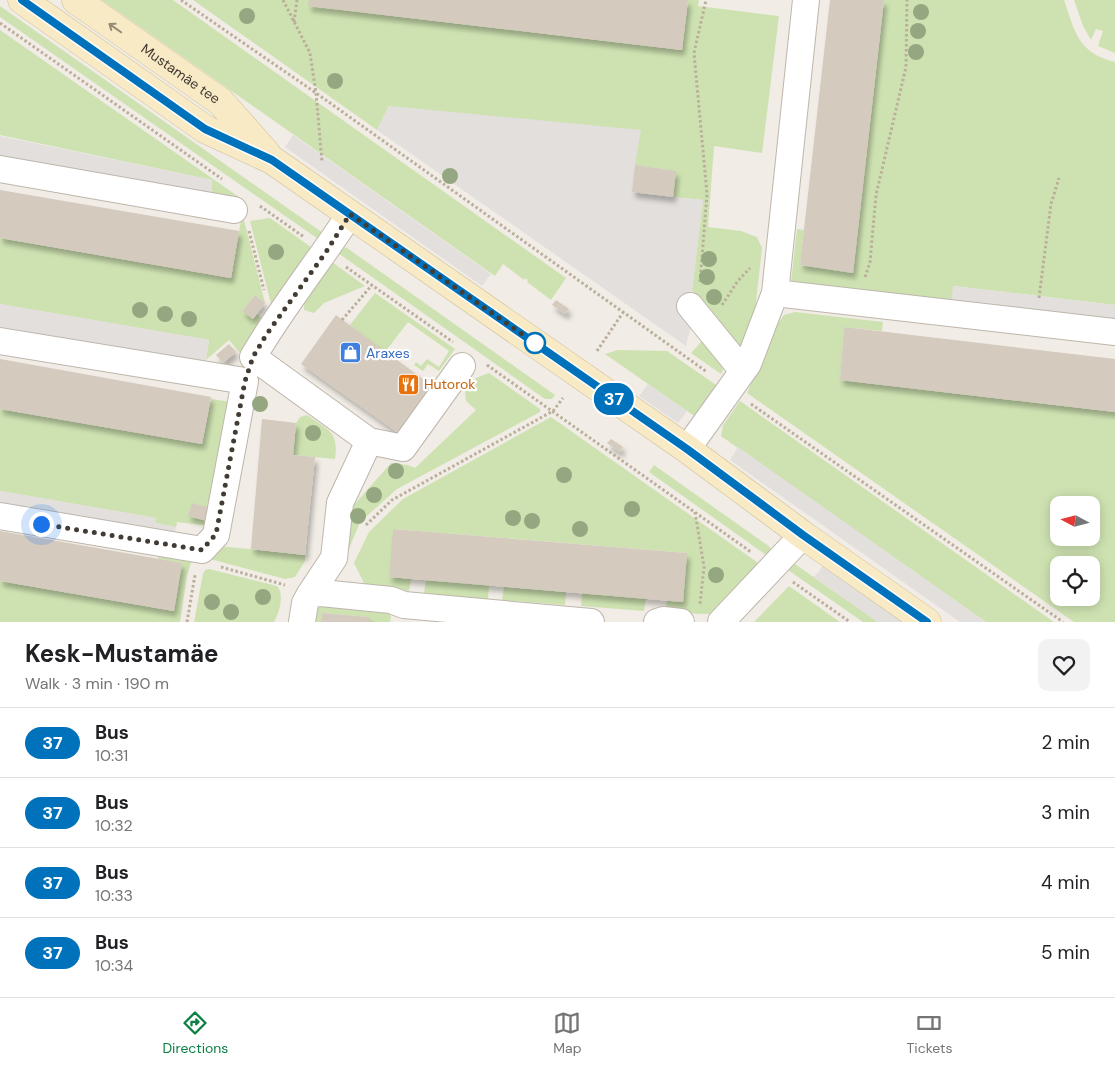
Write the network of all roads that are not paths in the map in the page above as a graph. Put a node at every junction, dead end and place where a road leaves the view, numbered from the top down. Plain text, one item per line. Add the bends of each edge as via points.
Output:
1 (22, 0) edge
2 (76, 0) edge
3 (806, 0) edge
4 (272, 160) junction
5 (0, 169) edge
6 (350, 214) junction
7 (241, 220) road end
8 (775, 294) junction
9 (698, 316) road end
10 (1115, 332) edge
11 (0, 340) edge
12 (466, 357) road end
13 (249, 369) junction
14 (737, 380) junction
15 (369, 441) junction
16 (687, 449) junction
17 (0, 516) edge
18 (803, 535) junction
19 (301, 591) junction
20 (700, 619) edge
21 (302, 622) edge
22 (591, 622) edge
23 (657, 622) edge
24 (927, 622) edge

1 - 4 main road, Mustamäe tee via 205,129
4 -> 2 main road, Mustamäe tee via 221,102
3 - 8 street
4 - 6 main road, Mustamäe tee
5 - 7 street
6 - 13 street via 274,324
6 - 16 main road, Mustamäe tee
8 - 10 street
8 - 14 street via 748,364
9 - 14 street
11 - 13 street
12 - 15 street via 403,448
13 - 15 street
13 - 17 street via 216,534 200,556
14 - 16 street
15 - 19 street via 340,504 334,558
16 - 18 main road, Mustamäe tee
18 - 20 street via 772,567
18 - 24 main road, Mustamäe tee
19 - 21 street via 305,604
19 - 22 street via 391,600 404,605
20 - 23 street

